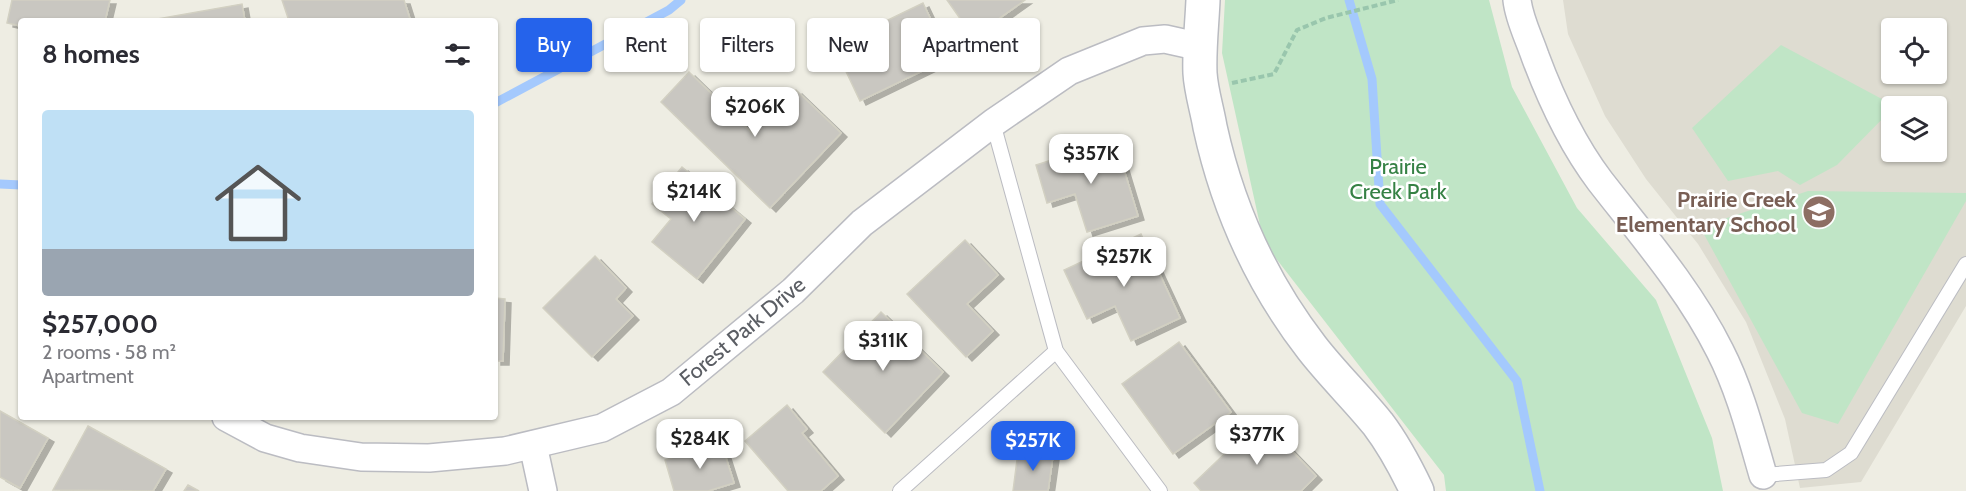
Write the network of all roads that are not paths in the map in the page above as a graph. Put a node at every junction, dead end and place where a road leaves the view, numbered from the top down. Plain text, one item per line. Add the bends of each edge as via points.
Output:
1 (1203, 0) edge
2 (1517, 0) edge
3 (1201, 47) junction
4 (993, 123) junction
5 (1966, 264) edge
6 (1056, 351) junction
7 (232, 420) edge
8 (533, 445) junction
9 (1763, 475) joint
10 (543, 491) edge
11 (900, 491) edge
12 (1160, 491) edge
13 (1417, 491) edge

1 - 3 street
2 - 9 street via 1539,66 1570,134 1686,294 1720,350 1740,398
3 - 4 street, Forest Park Drive via 1165,39 1143,41 1069,71
3 - 13 street via 1200,74 1218,161 1253,257 1312,349 1378,425
4 - 6 lane
4 - 8 street, Forest Park Drive via 862,223 793,291 671,392 602,428
5 - 9 lane via 1851,453 1826,470
6 - 11 lane
6 - 12 lane
7 - 8 street, Forest Park Drive via 265,438 300,448 361,457 429,458
8 - 10 street

